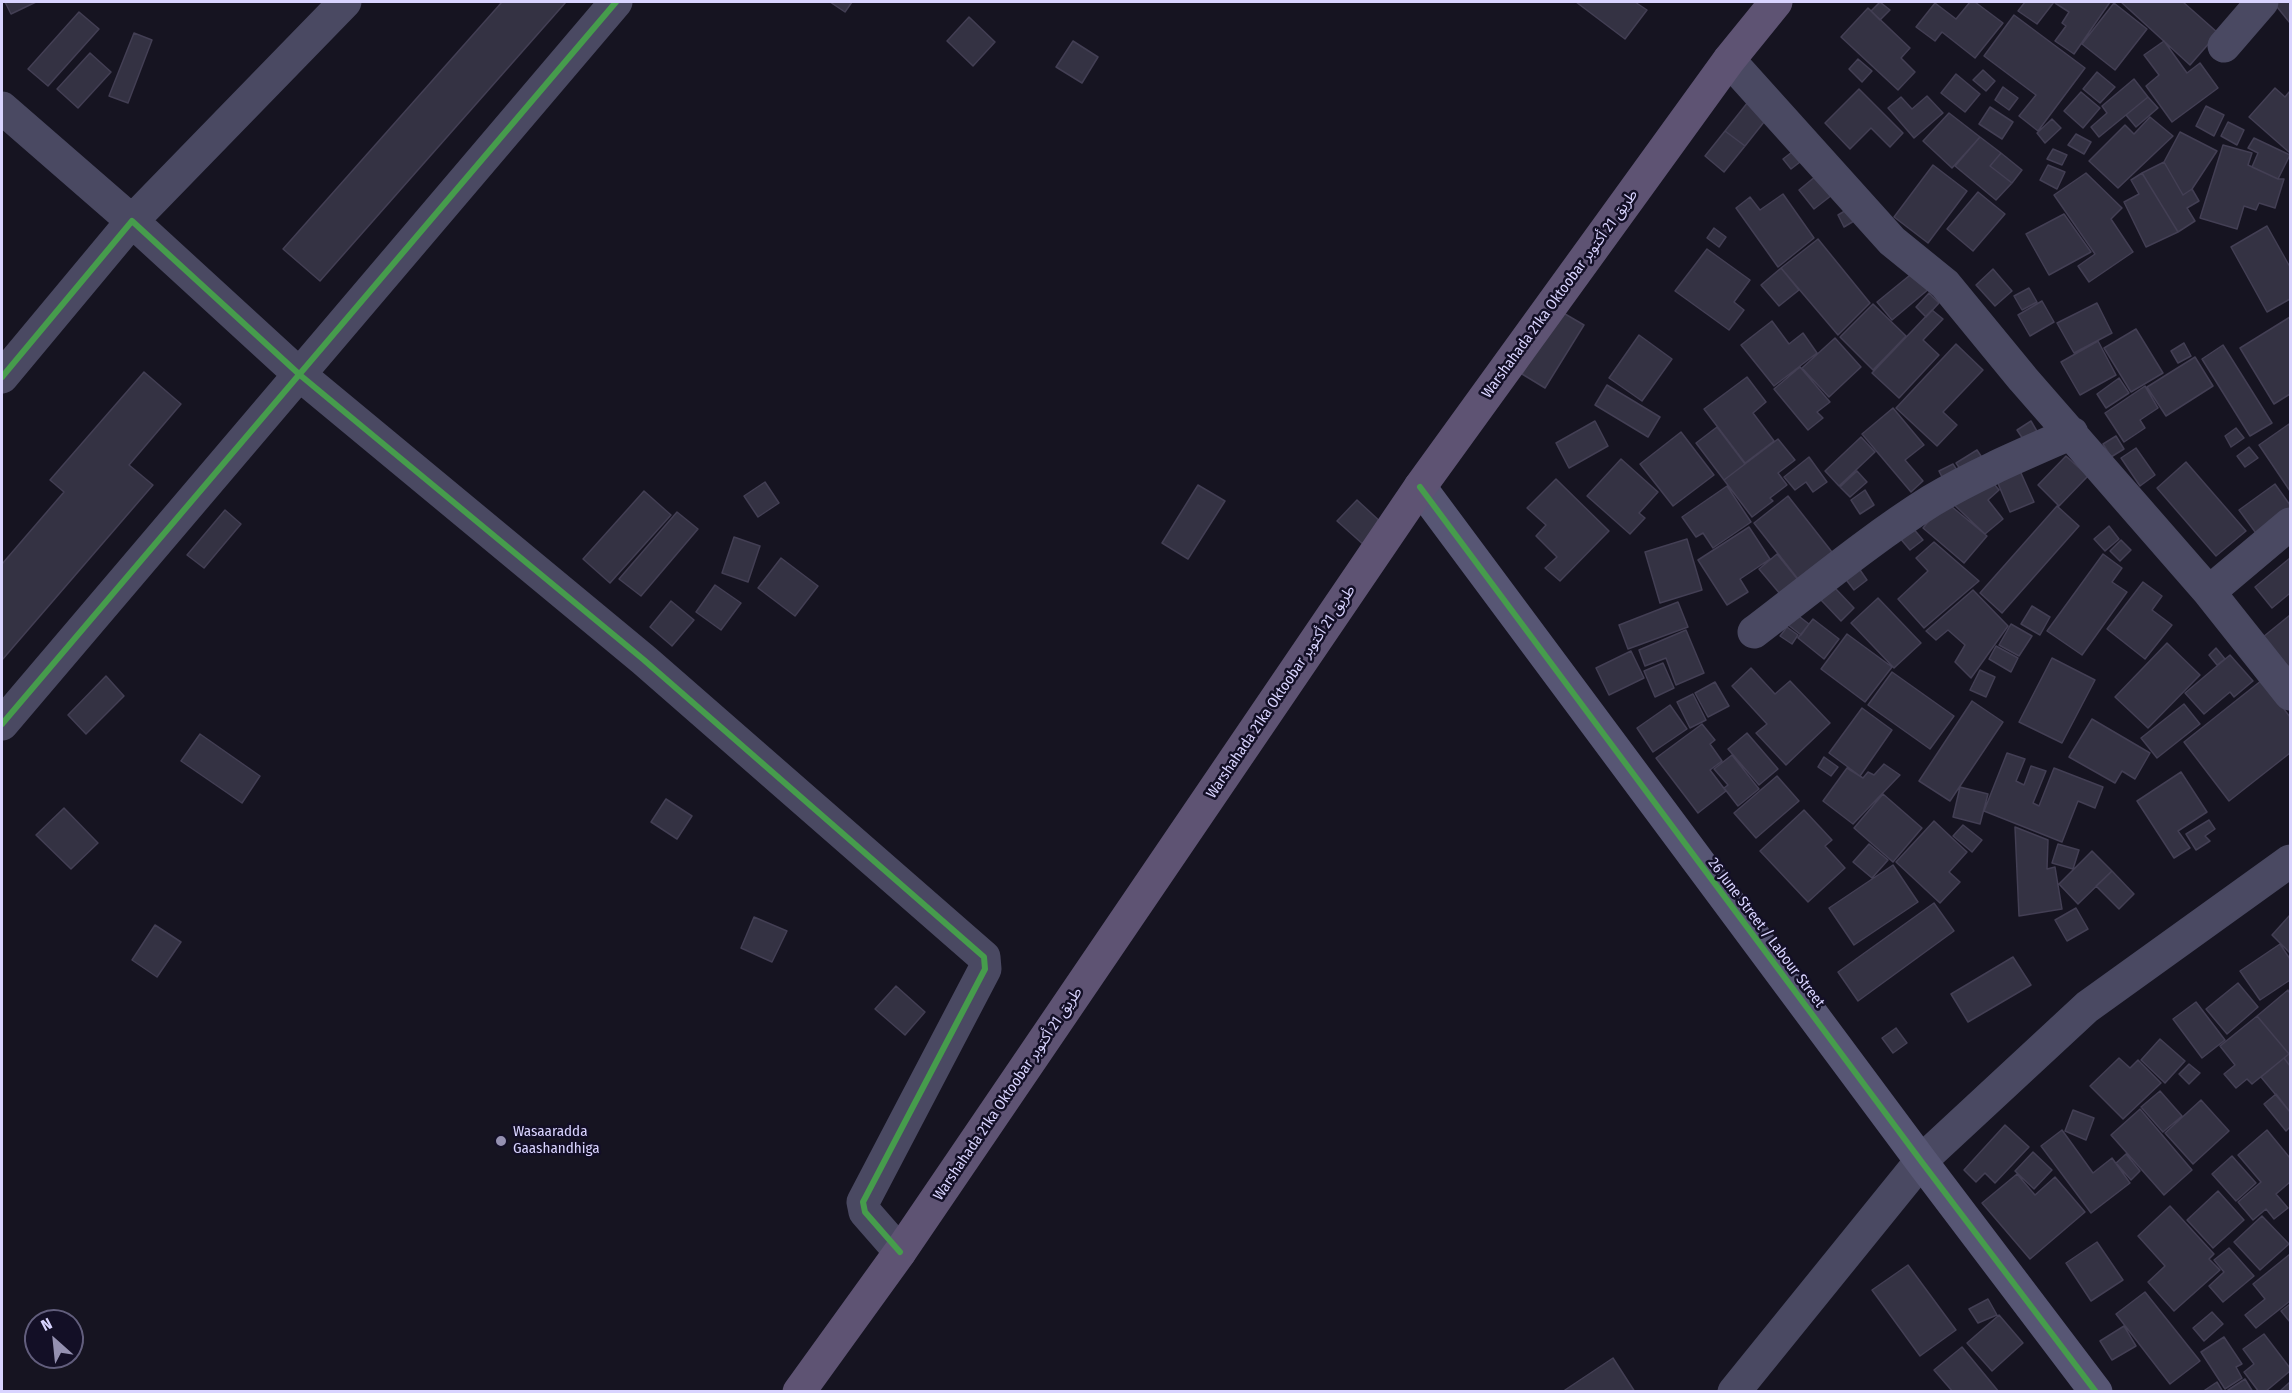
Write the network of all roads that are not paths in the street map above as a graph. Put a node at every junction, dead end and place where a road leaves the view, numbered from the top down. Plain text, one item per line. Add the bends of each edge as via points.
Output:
1 (345, 2) edge
2 (616, 2) edge
3 (1776, 2) edge
4 (2262, 2) edge
5 (2224, 46) dead end
6 (1729, 60) junction
7 (2, 108) edge
8 (132, 221) junction
9 (300, 375) junction
10 (2, 377) edge
11 (2072, 433) junction
12 (1420, 487) junction
13 (2290, 524) edge
14 (2209, 592) junction
15 (1754, 632) dead end
16 (2290, 694) edge
17 (2, 724) edge
18 (2290, 861) edge
19 (1921, 1161) junction
20 (900, 1252) junction
21 (799, 1392) edge
22 (1734, 1392) edge
23 (2096, 1392) edge

1 - 8 street
2 - 9 street
3 - 6 main road, Warshahada 21ka Oktoobar طريق 21 أكتوبر
4 - 5 street
6 - 11 street via 1892,241 1945,284
6 - 12 main road, Warshahada 21ka Oktoobar طريق 21 أكتوبر
7 - 8 street
8 - 9 street
8 - 10 street
9 - 17 street
9 - 20 street via 644,660 984,957 985,969 863,1202 865,1212
11 - 14 street
11 - 15 street via 1977,475 1932,501 1890,528
12 - 19 street, 26 June Street / Labour Street
12 - 20 main road, Warshahada 21ka Oktoobar طريق 21 أكتوبر
13 - 14 street
14 - 16 street
18 - 19 street via 2087,1008
19 - 22 street
19 - 23 street, 26 June Street / Labour Street
20 - 21 main road, Warshahada 21ka Oktoobar طريق 21 أكتوبر

